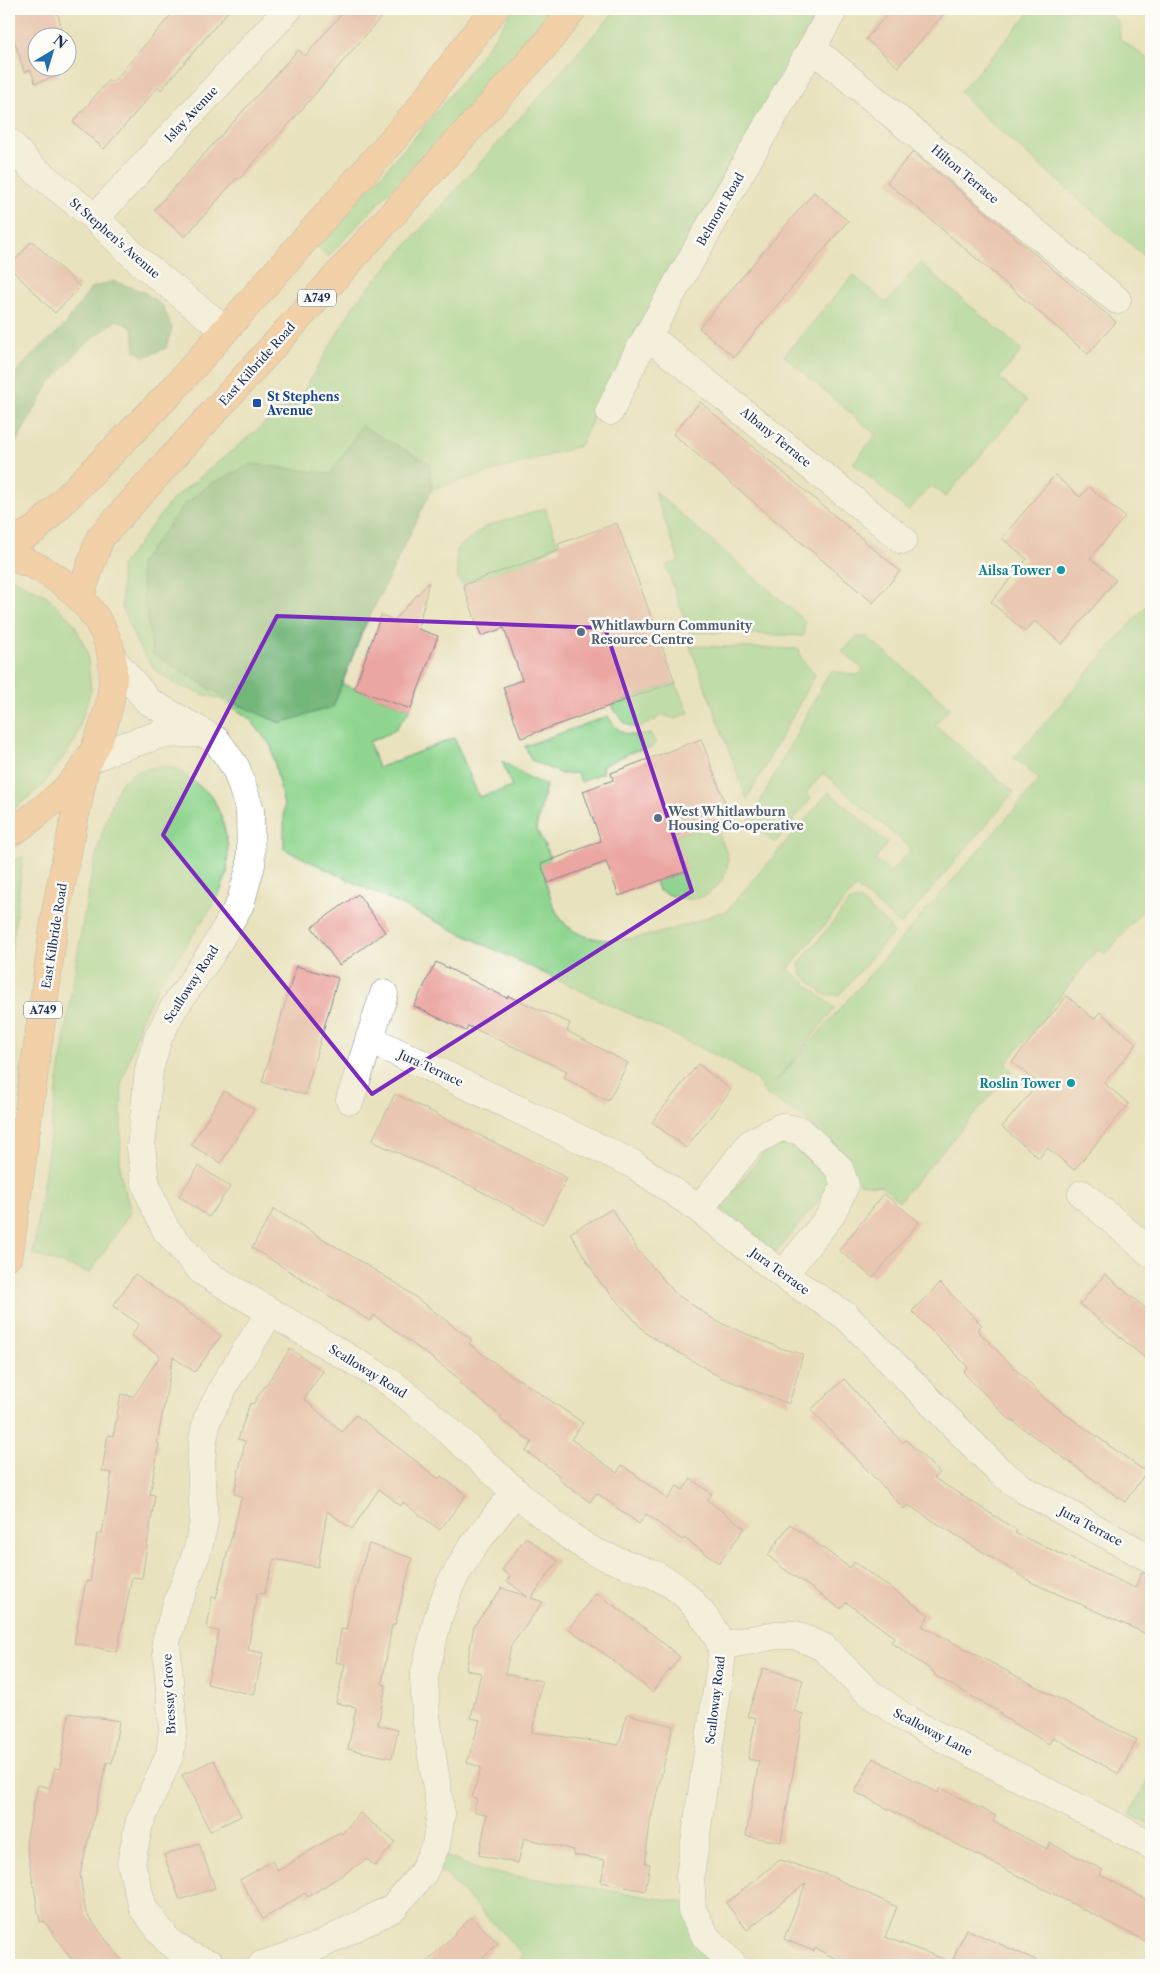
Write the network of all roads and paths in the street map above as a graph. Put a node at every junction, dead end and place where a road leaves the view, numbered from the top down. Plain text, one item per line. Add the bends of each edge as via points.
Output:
1 (288, 9) edge
2 (494, 9) edge
3 (573, 9) edge
4 (834, 9) edge
5 (812, 48) junction
6 (9, 142) edge
7 (95, 218) junction
8 (1117, 300) dead end
9 (225, 330) junction
10 (648, 336) junction
11 (610, 411) dead end
12 (903, 540) dead end
13 (9, 546) edge
14 (9, 557) edge
15 (80, 596) junction
16 (112, 658) junction
17 (205, 733) junction
18 (86, 763) junction
19 (9, 833) edge
20 (384, 994) dead end
21 (369, 1039) junction
22 (350, 1100) dead end
23 (1082, 1194) dead end
24 (699, 1209) junction
25 (1151, 1253) edge
26 (9, 1255) edge
27 (783, 1274) junction
28 (270, 1312) junction
29 (515, 1492) junction
30 (1151, 1559) edge
31 (721, 1646) junction
32 (1151, 1845) edge
33 (194, 1962) edge
34 (262, 1965) edge
35 (733, 1965) edge

1 - 7 street, Islay Avenue
2 - 9 main road via 416,113
3 - 15 main road, East Kilbride Road / A749 via 546,44 370,242 100,538
4 - 5 street, Belmont Road
5 - 8 street, Hilton Terrace
5 - 10 street, Belmont Road
6 - 7 street, St Stephen's Avenue via 30,165
7 - 9 street, St Stephen's Avenue via 138,260
9 - 13 main road via 171,392 37,528
10 - 11 street, Belmont Road
10 - 12 street, Albany Terrace
14 - 15 main road via 30,562
15 - 16 main road via 105,635
16 - 17 street, Scalloway Road via 148,701
16 - 18 main road via 110,696 102,731
17 - 18 street via 162,734 115,749
17 - 28 street, Scalloway Road via 227,754 242,782 250,810 251,865 240,904 211,954 173,1008 158,1038 149,1070 141,1147 152,1204 182,1252 203,1272
18 - 19 main road via 54,800
18 - 26 main road, East Kilbride Road / A749 via 57,904
20 - 21 street
21 - 22 street
21 - 24 street, Jura Terrace via 633,1164
23 - 25 street
24 - 27 street, Jura Terrace
24 - 27 street via 751,1143 782,1127 801,1131 839,1168 845,1185 831,1215
27 - 30 street, Jura Terrace via 846,1316 998,1470 1022,1489
28 - 29 street, Scalloway Road via 391,1382
28 - 33 street, Bressay Grove via 227,1380 208,1420 201,1462 204,1522 166,1641 173,1729 170,1754 139,1824 131,1863 143,1908 169,1942
29 - 31 street, Scalloway Road via 570,1537 597,1554 634,1566 684,1593 701,1612
29 - 34 street via 470,1550 450,1585 436,1626 424,1677 426,1717 441,1814 436,1845 423,1873 393,1908 314,1948
31 - 32 street, Scalloway Lane via 776,1634 795,1635 823,1647 868,1692 909,1721
31 - 35 street, Scalloway Road via 690,1876 692,1910 706,1937

